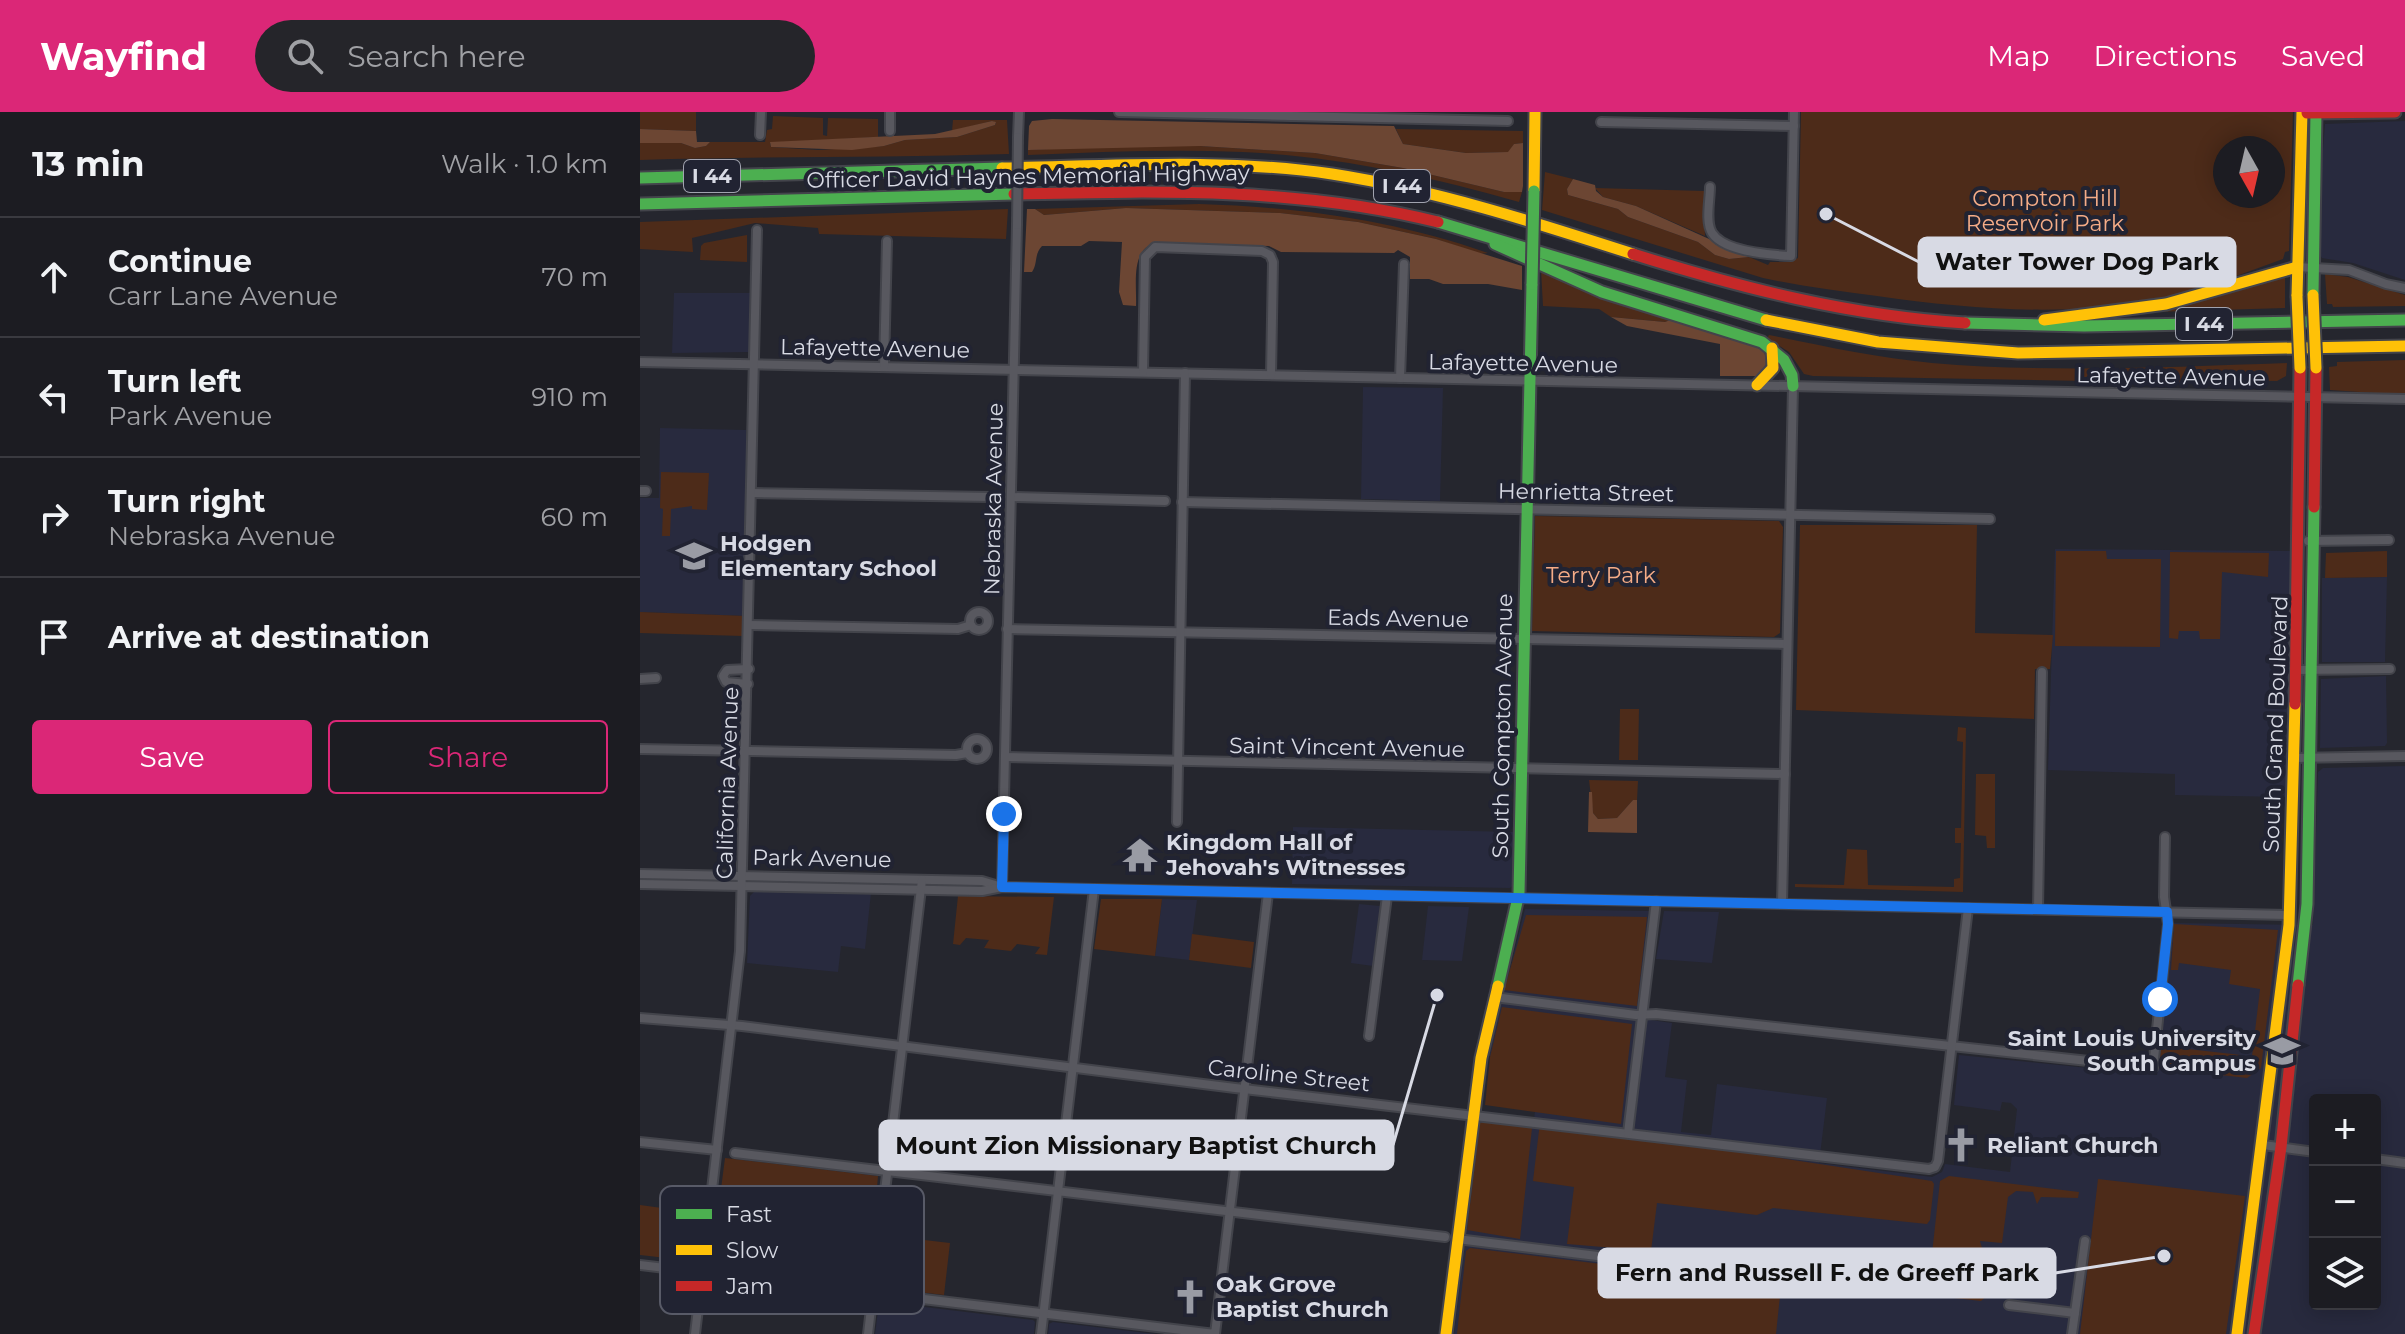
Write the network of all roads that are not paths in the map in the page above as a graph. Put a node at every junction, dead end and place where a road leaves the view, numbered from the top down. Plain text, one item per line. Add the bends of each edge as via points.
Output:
1 (761, 112) edge
2 (890, 112) edge
3 (1019, 112) edge
4 (1119, 112) edge
5 (1535, 112) edge
6 (1665, 112) edge
7 (1794, 112) edge
8 (2395, 112) edge
9 (2302, 113) edge
10 (2316, 113) edge
11 (1277, 114) edge
12 (1508, 121) dead end
13 (1601, 122) dead end
14 (1665, 124) junction
15 (1794, 126) junction
16 (890, 131) dead end
17 (760, 135) dead end
18 (640, 178) edge
19 (1710, 187) dead end
20 (640, 204) edge
21 (1467, 228) junction
22 (757, 230) dead end
23 (887, 241) dead end
24 (1404, 264) dead end
25 (2297, 267) junction
26 (2312, 267) junction
27 (2405, 288) edge
28 (2405, 320) edge
29 (2004, 327) junction
30 (2405, 346) edge
31 (1772, 348) junction
32 (640, 362) edge
33 (756, 364) junction
34 (884, 367) junction
35 (1014, 370) junction
36 (1143, 372) junction
37 (1185, 373) junction
38 (1271, 375) junction
39 (1400, 378) junction
40 (1530, 381) junction
41 (1757, 385) junction
42 (1793, 386) junction
43 (2301, 397) junction
44 (2317, 397) junction
45 (2405, 399) edge
46 (753, 493) junction
47 (990, 497) dead end
48 (1012, 497) junction
49 (1165, 501) dead end
50 (1182, 502) junction
51 (1526, 509) junction
52 (1790, 514) junction
53 (1990, 519) dead end
54 (2389, 540) dead end
55 (2299, 541) junction
56 (2314, 541) junction
57 (750, 625) junction
58 (971, 625) dead end
59 (1007, 629) junction
60 (1180, 632) junction
61 (1524, 638) junction
62 (1787, 644) junction
63 (749, 669) junction
64 (2390, 669) dead end
65 (2296, 670) junction
66 (2313, 670) junction
67 (2042, 672) dead end
68 (656, 678) dead end
69 (640, 679) edge
70 (748, 684) junction
71 (640, 749) edge
72 (747, 751) junction
73 (967, 753) dead end
74 (2405, 756) edge
75 (1005, 757) junction
76 (2294, 758) junction
77 (2311, 758) junction
78 (1178, 761) junction
79 (1522, 768) junction
80 (1785, 774) junction
81 (1177, 822) dead end
82 (2165, 837) dead end
83 (640, 874) edge
84 (743, 881) junction
85 (640, 884) edge
86 (922, 885) junction
87 (1002, 887) junction
88 (1094, 889) junction
89 (1268, 893) junction
90 (1387, 896) junction
91 (1519, 898) junction
92 (1656, 901) junction
93 (1782, 904) junction
94 (1968, 908) junction
95 (2038, 909) junction
96 (2167, 912) junction
97 (2289, 915) junction
98 (2306, 916) junction
99 (1494, 997) junction
100 (1643, 1014) junction
101 (640, 1018) edge
102 (732, 1025) junction
103 (1369, 1036) dead end
104 (903, 1046) junction
105 (1952, 1047) junction
106 (1074, 1067) junction
107 (1244, 1089) junction
108 (1473, 1114) junction
109 (1628, 1133) junction
110 (640, 1142) edge
111 (2263, 1145) junction
112 (2281, 1147) junction
113 (717, 1150) junction
114 (2309, 1151) edge
115 (735, 1153) dead end
116 (2381, 1160) edge
117 (2405, 1163) edge
118 (888, 1170) junction
119 (713, 1186) edge
120 (886, 1186) edge
121 (1059, 1191) junction
122 (1230, 1211) junction
123 (2251, 1235) junction
124 (1445, 1237) dead end
125 (1457, 1239) junction
126 (2085, 1241) dead end
127 (640, 1265) edge
128 (660, 1268) edge
129 (1820, 1283) dead end
130 (2263, 1284) junction
131 (924, 1299) edge
132 (2009, 1305) dead end
133 (2075, 1313) junction
134 (697, 1314) edge
135 (870, 1314) edge
136 (1043, 1314) junction
137 (695, 1334) edge
138 (868, 1334) edge
139 (1041, 1334) edge
140 (1215, 1334) edge
141 (1446, 1334) edge
142 (2072, 1334) edge
143 (2237, 1334) edge
144 (2254, 1334) edge

1 - 17 street
2 - 16 street
3 - 35 street, Nebraska Avenue, bridge
4 - 11 street
5 - 40 main road, South Compton Avenue, bridge
6 - 14 street
7 - 15 street
8 - 10 main road
9 - 10 main road
9 - 25 main road, South Grand Boulevard
10 - 26 main road, South Grand Boulevard
11 - 12 street
13 - 14 street
14 - 15 street
15 - 19 street via 1791,256 1758,255 1717,238 1709,225
18 - 29 main road, Officer David Haynes Memorial Highway / I 44 via 1140,164 1283,169 1378,181 1471,202 1817,304 1910,320
20 - 21 main road, Officer David Haynes Memorial Highway / I 44 via 1217,191 1356,204
21 - 30 main road, Officer David Haynes Memorial Highway / I 44 via 1774,322 1911,346 2053,354
21 - 31 main road via 1584,286
22 - 33 street, California Avenue
23 - 34 street
24 - 39 street
25 - 26 street
25 - 29 main road via 2166,304
25 - 43 main road, South Grand Boulevard, bridge
26 - 27 street via 2349,270
26 - 44 main road, South Grand Boulevard, bridge
28 - 29 main road, Officer David Haynes Memorial Highway / I 44
31 - 41 main road via 1773,368
31 - 42 main road via 1789,366
32 - 33 street, Lafayette Avenue
33 - 34 street, Lafayette Avenue
33 - 46 street, California Avenue
34 - 35 street, Lafayette Avenue
35 - 36 street, Lafayette Avenue
35 - 48 street, Nebraska Avenue
36 - 37 street, Lafayette Avenue
36 - 38 street via 1145,257 1155,247 1270,255
37 - 38 street, Lafayette Avenue
37 - 50 street
38 - 39 street, Lafayette Avenue
39 - 40 street, Lafayette Avenue
40 - 41 street, Lafayette Avenue
40 - 51 main road, South Compton Avenue
41 - 42 street, Lafayette Avenue
42 - 43 street, Lafayette Avenue
42 - 52 street
43 - 44 street, Lafayette Avenue
43 - 55 main road, South Grand Boulevard
44 - 45 street, Lafayette Avenue
44 - 56 main road, South Grand Boulevard
46 - 47 street
46 - 57 street, California Avenue
48 - 49 street
48 - 59 street, Nebraska Avenue
50 - 51 street, Henrietta Street
50 - 60 street
51 - 52 street, Henrietta Street
51 - 61 main road, South Compton Avenue
52 - 53 street, Henrietta Street
52 - 62 street
54 - 56 street
55 - 56 street
55 - 65 main road, South Grand Boulevard
56 - 66 main road, South Grand Boulevard
57 - 58 street
57 - 63 street, California Avenue
59 - 60 street, Eads Avenue
59 - 75 street, Nebraska Avenue
60 - 61 street, Eads Avenue
60 - 78 street
61 - 62 street, Eads Avenue
61 - 79 main road, South Compton Avenue
62 - 80 street
63 - 70 street, California Avenue
63 - 70 street via 727,670 723,676 730,683
64 - 66 street
65 - 66 street
65 - 76 main road, South Grand Boulevard
66 - 77 main road, South Grand Boulevard
67 - 95 street
68 - 69 street
70 - 72 street, California Avenue
71 - 72 street
72 - 73 street
72 - 84 street, California Avenue
74 - 77 street
75 - 78 street, Saint Vincent Avenue
75 - 87 street, Nebraska Avenue
76 - 77 street
76 - 97 main road, South Grand Boulevard
77 - 98 main road, South Grand Boulevard
78 - 79 street, Saint Vincent Avenue
78 - 81 street
79 - 80 street, Saint Vincent Avenue
79 - 91 main road, South Compton Avenue
80 - 93 street
82 - 96 street
83 - 84 street, Park Avenue
84 - 85 street, Park Avenue
84 - 86 street, Park Avenue
84 - 102 street, California Avenue
86 - 87 street, Park Avenue via 982,891
86 - 104 street
87 - 88 street, Park Avenue
88 - 89 street, Park Avenue
88 - 106 street
89 - 90 street, Park Avenue
89 - 107 street
90 - 91 street, Park Avenue
90 - 103 street
91 - 92 street, Park Avenue
91 - 99 main road, South Compton Avenue
92 - 93 street, Park Avenue
92 - 100 street
93 - 94 street, Park Avenue
94 - 95 street, Park Avenue
94 - 105 street
95 - 96 street, Park Avenue
96 - 97 street, Park Avenue
96 - 105 street via 2153,1068
97 - 98 main road, Park Avenue
97 - 111 main road, South Grand Boulevard
98 - 112 main road, South Grand Boulevard
99 - 100 street
99 - 108 main road, South Compton Avenue
100 - 105 street
100 - 109 street
101 - 102 street, Caroline Street
102 - 104 street, Caroline Street
102 - 113 street, California Avenue
104 - 106 street, Caroline Street
104 - 118 street
105 - 109 street, Caroline Street via 1934,1168
106 - 107 street, Caroline Street
106 - 121 street
107 - 108 street, Caroline Street
107 - 122 street
108 - 109 street, Caroline Street
108 - 125 main road, South Compton Avenue
110 - 113 street
111 - 112 street
111 - 123 main road, South Grand Boulevard
112 - 114 street
112 - 130 main road, South Grand Boulevard
113 - 119 street, California Avenue
115 - 118 street
116 - 117 street
118 - 120 street
118 - 121 street
121 - 122 street
121 - 136 street
122 - 124 street
122 - 140 street
123 - 130 main road via 2262,1239
123 - 143 main road, South Grand Boulevard
125 - 129 street
125 - 141 main road, South Compton Avenue
126 - 133 street
127 - 128 street
130 - 144 main road, South Grand Boulevard
131 - 136 street
132 - 133 street
133 - 142 street
134 - 137 street, California Avenue
135 - 138 street
136 - 139 street
136 - 140 street

